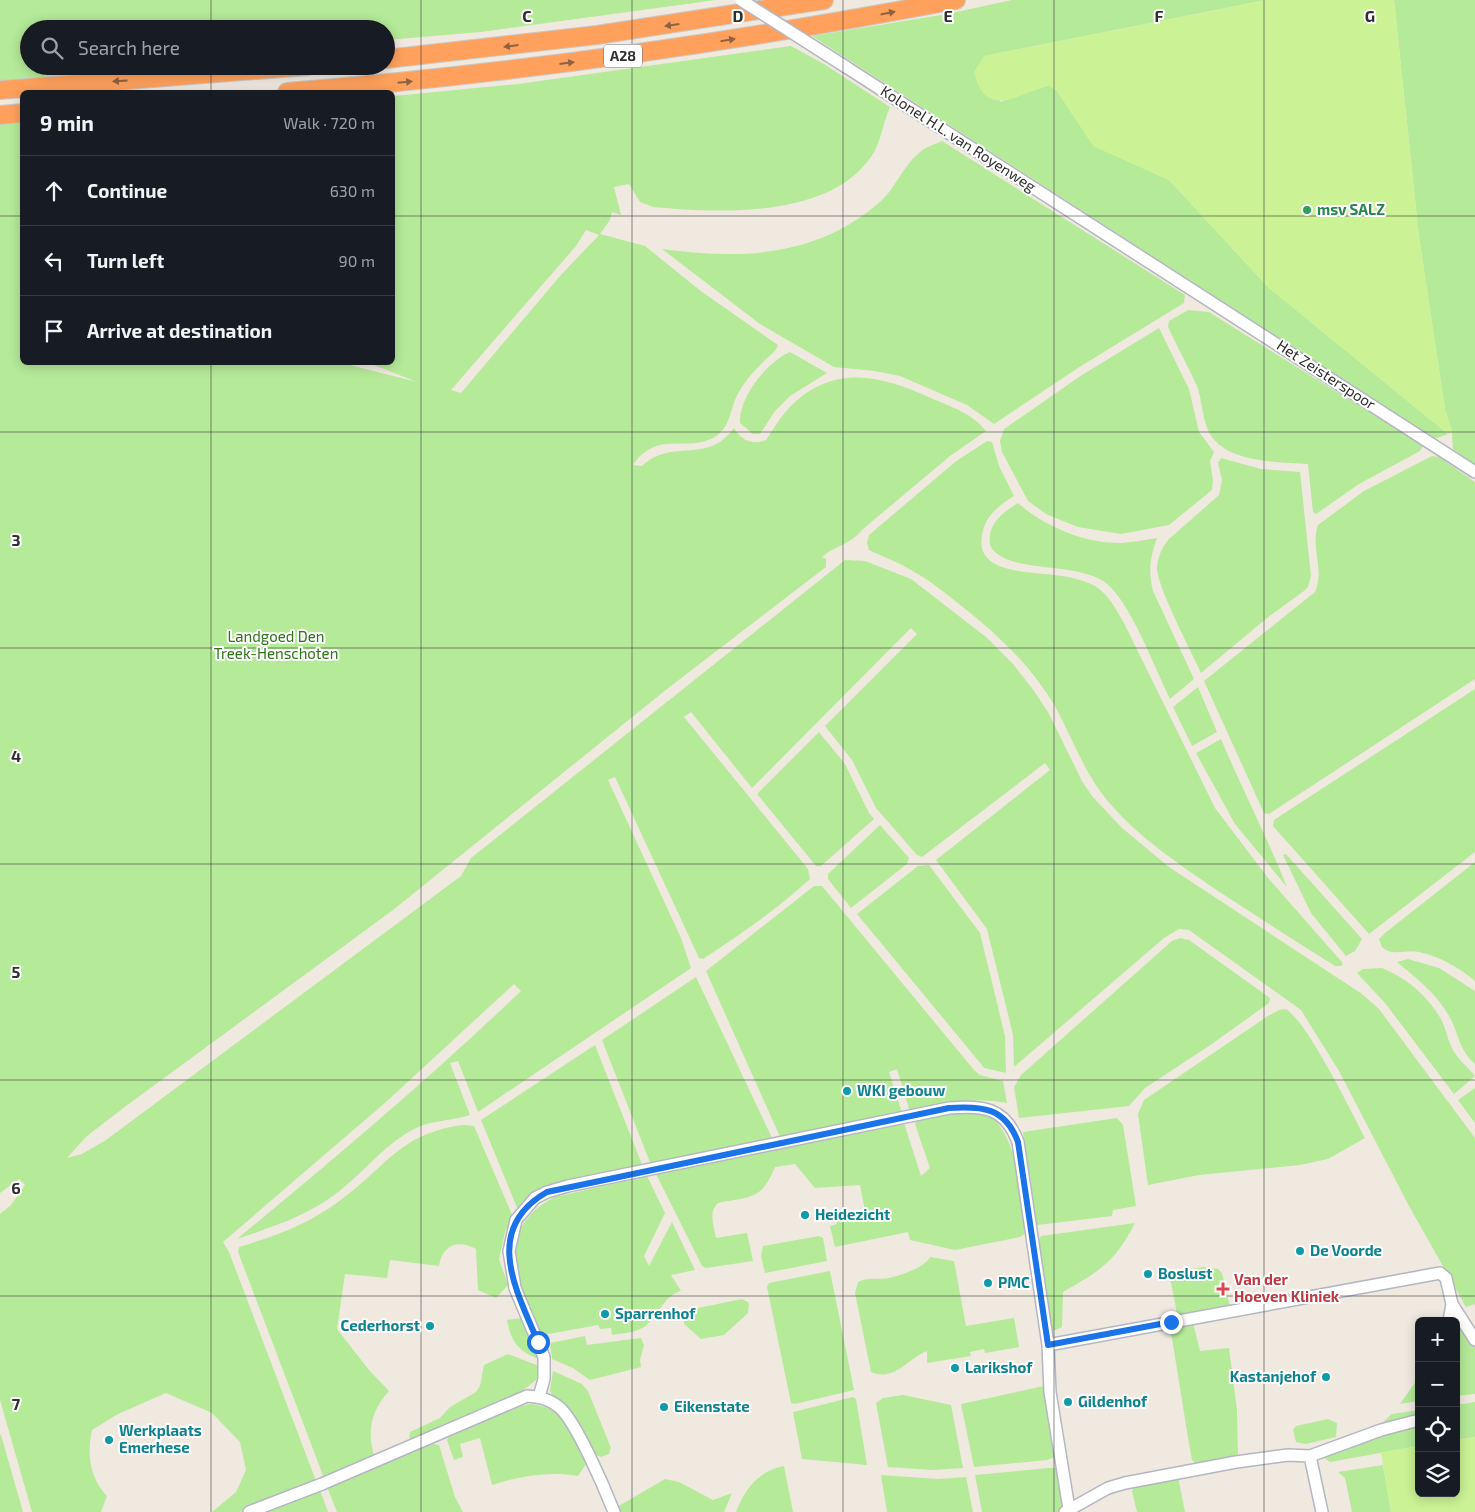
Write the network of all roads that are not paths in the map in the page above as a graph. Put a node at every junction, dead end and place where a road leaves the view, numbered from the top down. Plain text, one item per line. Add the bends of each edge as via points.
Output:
1 (741, 0) edge
2 (824, 0) edge
3 (956, 0) edge
4 (395, 58) edge
5 (192, 75) edge
6 (0, 90) edge
7 (311, 90) edge
8 (20, 113) edge
9 (0, 115) edge
10 (1176, 279) joint
11 (1475, 472) edge
12 (1452, 1304) junction
13 (1450, 1317) edge
14 (1475, 1340) edge
15 (1048, 1345) junction
16 (540, 1397) junction
17 (1415, 1421) edge
18 (1310, 1456) junction
19 (1067, 1511) edge
20 (249, 1512) edge
21 (614, 1512) edge
22 (1322, 1512) edge

1 - 10 street, Kolonel H.L. van Royenweg, bridge
2 -> 4 highway, A28 via 597,36
7 -> 3 highway, A28 via 452,78 598,59 826,25
5 -> 6 highway
8 - 9 highway
10 - 11 street, Het Zeisterspoor
12 - 13 street
12 - 14 street
12 - 15 street via 1446,1278 1443,1273 1438,1273
15 - 16 street via 1018,1142 1013,1129 991,1110 972,1106 949,1108 568,1186 535,1198 516,1220 508,1251 515,1288 544,1357
15 - 19 street via 1050,1392
16 - 20 street via 527,1396 515,1400 322,1484
16 - 21 street via 561,1408 572,1421
17 - 18 street
18 - 19 street via 1288,1455 1236,1462 1125,1482
18 - 22 street

